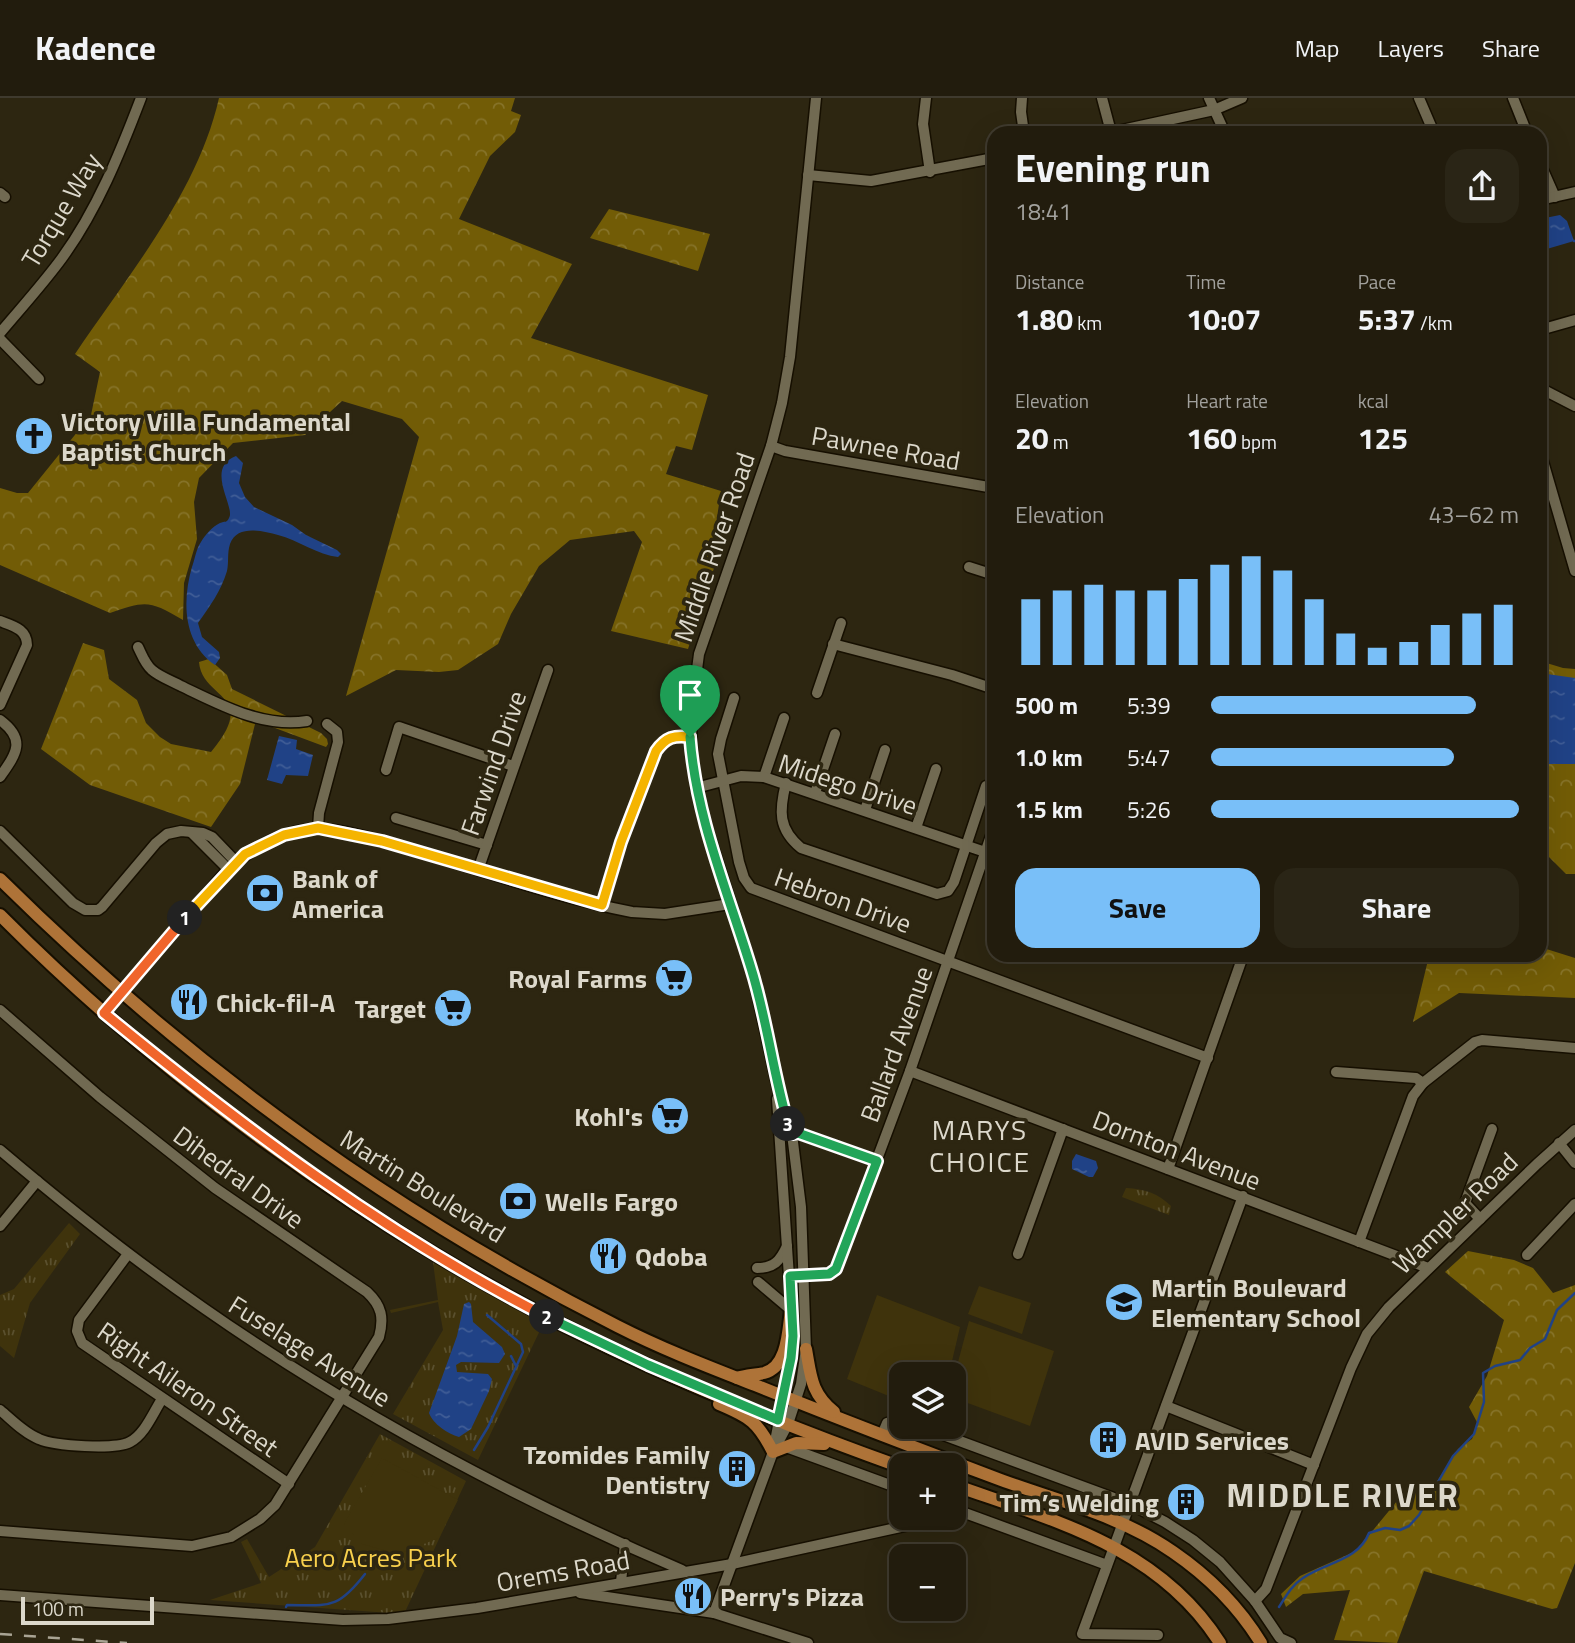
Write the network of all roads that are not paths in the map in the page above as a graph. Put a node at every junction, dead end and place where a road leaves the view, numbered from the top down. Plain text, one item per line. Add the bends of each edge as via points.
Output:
1 (141, 98) edge
2 (816, 98) edge
3 (926, 98) edge
4 (1022, 98) edge
5 (1102, 98) edge
6 (1209, 98) edge
7 (1242, 98) edge
8 (1419, 98) edge
9 (1513, 98) edge
10 (1213, 110) junction
11 (1023, 126) edge
12 (1108, 126) edge
13 (1141, 126) edge
14 (1222, 126) edge
15 (1431, 126) edge
16 (1524, 126) edge
17 (987, 160) edge
18 (930, 172) junction
19 (808, 175) junction
20 (1547, 179) edge
21 (1575, 192) edge
22 (1555, 197) junction
23 (1547, 199) edge
24 (1575, 320) edge
25 (1547, 328) edge
26 (0, 333) edge
27 (0, 339) edge
28 (39, 379) dead end
29 (1547, 392) edge
30 (1575, 406) edge
31 (771, 446) junction
32 (1547, 472) edge
33 (987, 487) edge
34 (1572, 548) edge
35 (969, 566) dead end
36 (1575, 571) edge
37 (987, 572) edge
38 (0, 621) edge
39 (841, 623) dead end
40 (834, 644) junction
41 (138, 647) dead end
42 (548, 670) dead end
43 (987, 687) edge
44 (817, 693) dead end
45 (734, 698) dead end
46 (0, 705) edge
47 (784, 718) dead end
48 (0, 720) edge
49 (307, 721) dead end
50 (327, 724) dead end
51 (835, 734) dead end
52 (690, 737) junction
53 (886, 750) dead end
54 (513, 766) junction
55 (936, 769) dead end
56 (386, 770) dead end
57 (0, 777) edge
58 (764, 777) junction
59 (722, 781) junction
60 (786, 783) junction
61 (986, 786) dead end
62 (696, 788) junction
63 (815, 793) junction
64 (865, 810) junction
65 (396, 818) dead end
66 (318, 828) junction
67 (916, 828) junction
68 (0, 831) edge
69 (487, 845) junction
70 (966, 845) junction
71 (987, 853) edge
72 (987, 862) edge
73 (232, 866) junction
74 (478, 870) junction
75 (0, 879) edge
76 (730, 904) junction
77 (602, 905) junction
78 (0, 915) edge
79 (948, 960) junction
80 (1241, 962) edge
81 (122, 994) junction
82 (0, 1010) edge
83 (104, 1013) junction
84 (1575, 1048) edge
85 (1208, 1058) junction
86 (910, 1071) junction
87 (1336, 1072) dead end
88 (1423, 1083) junction
89 (776, 1085) junction
90 (1063, 1129) junction
91 (1492, 1129) dead end
92 (1575, 1130) edge
93 (792, 1134) junction
94 (1559, 1143) junction
95 (0, 1150) edge
96 (877, 1161) junction
97 (1575, 1163) edge
98 (1168, 1169) junction
99 (37, 1181) junction
100 (1243, 1196) junction
101 (1575, 1204) edge
102 (1480, 1219) junction
103 (0, 1226) edge
104 (1359, 1242) junction
105 (787, 1245) junction
106 (128, 1254) junction
107 (1018, 1254) dead end
108 (1527, 1255) dead end
109 (757, 1268) dead end
110 (1428, 1268) junction
111 (804, 1275) junction
112 (790, 1276) junction
113 (758, 1282) dead end
114 (791, 1310) junction
115 (806, 1349) junction
116 (648, 1365) junction
117 (737, 1378) junction
118 (342, 1398) junction
119 (162, 1399) junction
120 (789, 1399) junction
121 (1166, 1406) junction
122 (0, 1410) edge
123 (845, 1421) junction
124 (783, 1422) junction
125 (889, 1426) edge
126 (884, 1429) junction
127 (954, 1439) edge
128 (835, 1443) junction
129 (786, 1447) junction
130 (773, 1452) junction
131 (889, 1463) edge
132 (1314, 1465) junction
133 (289, 1485) junction
134 (889, 1485) edge
135 (966, 1490) edge
136 (1130, 1504) junction
137 (966, 1512) edge
138 (1122, 1524) junction
139 (889, 1530) edge
140 (0, 1531) edge
141 (625, 1545) junction
142 (1114, 1546) junction
143 (732, 1564) junction
144 (1107, 1565) junction
145 (684, 1571) junction
146 (621, 1582) junction
147 (573, 1592) junction
148 (0, 1595) edge
149 (1255, 1601) junction
150 (714, 1614) junction
151 (1158, 1635) dead end
152 (808, 1643) edge
153 (1220, 1643) edge
154 (1261, 1643) edge
155 (1291, 1643) edge

1 - 26 street, Torque Way via 101,193 76,236
2 - 19 street, Middle River Road
3 - 18 street via 923,124
4 - 11 street
5 - 12 street
6 - 10 street
7 - 10 street
8 - 15 street
9 - 16 street
10 - 13 street
10 - 14 street
17 - 18 street
18 - 19 street via 871,181
19 - 31 street, Middle River Road via 790,357
20 - 22 street
21 - 22 street
22 - 23 street
24 - 25 street
27 - 28 street
29 - 30 street
31 - 33 street, Pawnee Road
31 - 52 street, Middle River Road via 699,654
32 - 34 street
34 - 36 street
35 - 37 street
38 - 46 street via 24,633 27,645
39 - 40 street
40 - 43 street
40 - 44 street
41 - 49 street via 153,671 245,715 288,724
42 - 54 street, Farwind Drive
45 - 59 street via 718,748
47 - 58 street
48 - 57 street via 14,734 17,745
50 - 66 street via 337,732 338,742
51 - 63 street
52 - 62 street, Middle River Road
52 - 77 street via 671,736 656,751
53 - 64 street
54 - 56 street via 399,727
54 - 69 street, Farwind Drive
55 - 67 street
58 - 59 street, Midego Drive via 748,775
58 - 60 street, Midego Drive
59 - 62 street, Midego Drive
59 - 79 street, Hebron Drive via 739,862 751,888
60 - 63 street, Midego Drive
60 - 70 street via 781,810 792,840 810,852 922,891 944,894 951,889
61 - 70 street
62 - 76 street, Middle River Road
63 - 64 street, Midego Drive
64 - 67 street, Midego Drive
65 - 69 street
66 - 73 street via 261,844
66 - 74 street via 382,841
67 - 70 street, Midego Drive
68 - 73 street via 85,910 102,907 163,838 181,831 192,833
69 - 74 street, Farwind Drive
70 - 71 street, Midego Drive
72 - 79 street, Ballard Avenue
73 - 81 street
74 - 77 street
75 - 81 main road, Martin Boulevard
76 - 77 street via 665,914
76 - 89 street, Middle River Road via 761,1005
78 - 83 main road, Martin Boulevard
79 - 85 street
79 - 86 street, Ballard Avenue
80 - 85 street
81 - 83 street
81 - 117 main road, Martin Boulevard via 243,1093 359,1176 608,1322
82 - 118 street, Dihedral Drive via 186,1166 375,1299 382,1313 379,1337
83 - 116 main road, Martin Boulevard via 226,1112 394,1228 530,1308
84 - 88 street via 1482,1040
85 - 98 street
86 - 90 street, Dornton Avenue
86 - 96 street, Ballard Avenue
87 - 88 street via 1416,1078
88 - 104 street via 1413,1096
89 - 93 street, Middle River Road
89 - 105 street, Middle River Road
90 - 98 street, Dornton Avenue
90 - 107 street
91 - 102 street via 1465,1203
92 - 94 street, Wampler Road
93 - 96 street
93 - 111 street, Middle River Road
94 - 97 street
94 - 102 street, Wampler Road
95 - 99 street, Fuselage Avenue
96 - 111 street, Ballard Avenue via 836,1269 829,1274
98 - 100 street, Dornton Avenue
99 - 103 street
99 - 106 street, Fuselage Avenue
100 - 104 street, Dornton Avenue
100 - 121 street
101 - 108 street
102 - 110 street, Wampler Road
104 - 110 street, Dornton Avenue
105 - 109 street via 774,1265
105 - 112 street, Middle River Road
106 - 118 street, Fuselage Avenue
106 - 119 street, Right Aileron Street via 79,1320 78,1337 86,1348
110 - 132 street, Wampler Road via 1367,1334
111 - 112 street, Ballard Avenue
111 - 115 street, Middle River Road
112 - 114 street, Middle River Road
113 - 114 street
114 - 117 main road via 782,1359 775,1368
114 - 120 street, Middle River Road
115 - 120 street, Middle River Road via 801,1384
115 - 123 main road via 821,1401
116 - 124 main road, Martin Boulevard
116 - 130 main road via 756,1424
117 - 120 main road, Martin Boulevard
118 - 133 street, Dihedral Drive
118 - 141 street, Fuselage Avenue via 477,1474
119 - 122 street via 136,1438 118,1447 40,1440
119 - 133 street, Right Aileron Street
120 - 123 main road, Martin Boulevard
120 - 124 street, Middle River Road
121 - 132 street
121 - 136 street
123 - 126 main road, Martin Boulevard
124 - 128 main road, Martin Boulevard
124 - 130 street, Middle River Road
125 - 126 street
126 - 138 main road, Martin Boulevard
127 - 136 street
128 - 129 main road
128 - 131 main road, Martin Boulevard
129 - 130 main road
129 - 134 street
130 - 143 street, Middle River Road
132 - 149 street, Wampler Road via 1266,1589
133 - 140 street, Dihedral Drive via 260,1519 205,1544
135 - 142 main road
136 - 138 street
136 - 149 street via 1207,1550
137 - 144 street
138 - 142 street
138 - 154 main road, Martin Boulevard via 1157,1541 1194,1568 1226,1597
139 - 143 street, Orems Road
141 - 145 street, Fuselage Avenue
141 - 146 street
142 - 144 street
142 - 153 main road via 1174,1588
143 - 145 street, Orems Road
143 - 150 street, Middle River Road
144 - 151 street via 1082,1634
145 - 146 street, Orems Road
146 - 147 street, Orems Road
147 - 148 street, Orems Road via 388,1619
147 - 150 street
149 - 155 street via 1280,1638
150 - 152 street

